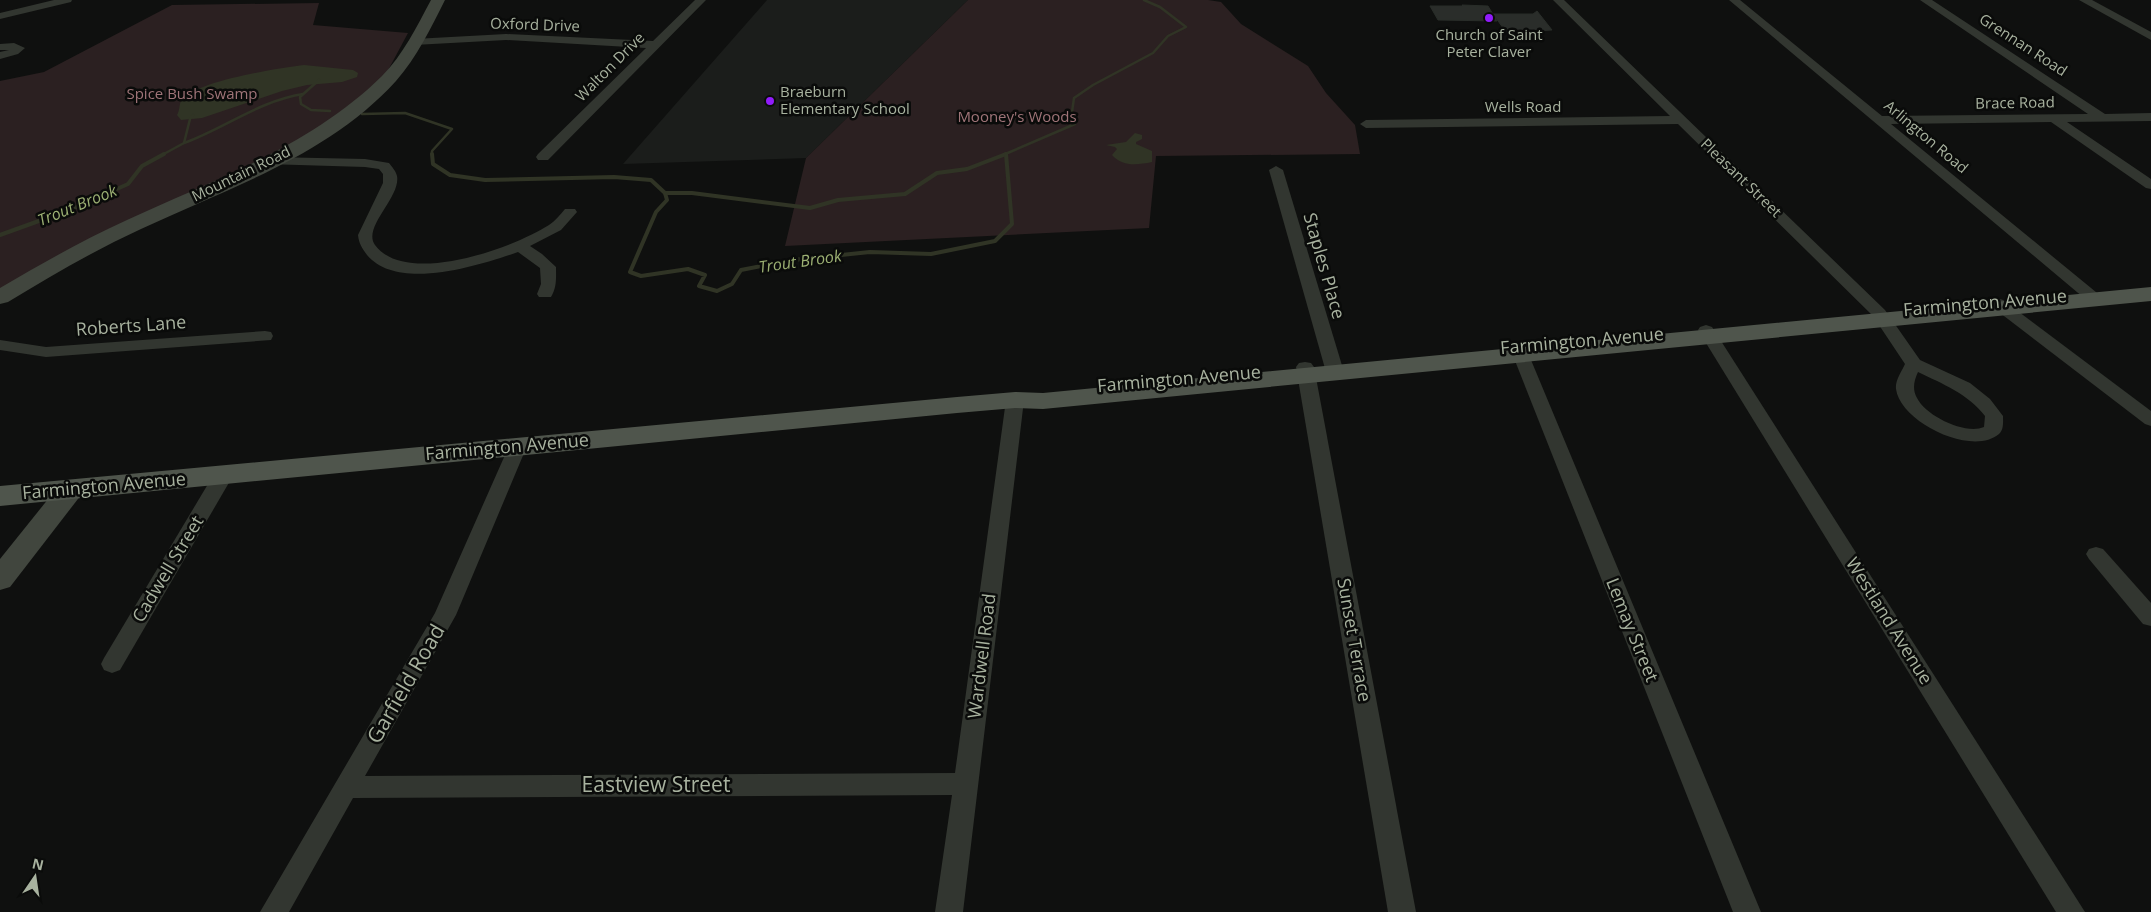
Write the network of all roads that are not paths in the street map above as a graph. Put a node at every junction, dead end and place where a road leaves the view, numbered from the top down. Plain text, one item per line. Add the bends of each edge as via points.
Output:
1 (15, 0) edge
2 (67, 0) edge
3 (438, 0) edge
4 (701, 0) edge
5 (1558, 0) edge
6 (1734, 0) edge
7 (1925, 0) edge
8 (2084, 0) edge
9 (12, 13) junction
10 (0, 16) edge
11 (2151, 38) edge
12 (414, 42) junction
13 (654, 46) junction
14 (0, 47) edge
15 (0, 56) edge
16 (2151, 117) edge
17 (2103, 118) junction
18 (2055, 119) junction
19 (1681, 120) junction
20 (1880, 120) junction
21 (1366, 124) dead end
22 (543, 157) dead end
23 (271, 161) junction
24 (1276, 170) dead end
25 (2151, 185) edge
26 (570, 212) dead end
27 (519, 246) junction
28 (2151, 288) edge
29 (545, 294) dead end
30 (2151, 294) edge
31 (0, 296) edge
32 (2092, 297) junction
33 (2001, 305) junction
34 (1882, 316) junction
35 (1709, 333) junction
36 (266, 336) dead end
37 (0, 345) edge
38 (1519, 351) junction
39 (1914, 364) junction
40 (1334, 369) junction
41 (1306, 371) junction
42 (1015, 400) junction
43 (2151, 420) edge
44 (518, 446) junction
45 (224, 474) junction
46 (71, 489) junction
47 (0, 496) edge
48 (2096, 554) dead end
49 (0, 579) edge
50 (2151, 618) edge
51 (112, 664) dead end
52 (966, 784) junction
53 (346, 787) junction
54 (274, 912) edge
55 (949, 912) edge
56 (1402, 912) edge
57 (1747, 912) edge
58 (2071, 912) edge

1 - 9 street via 8,10
2 - 9 street
3 - 12 main road, Mountain Road
4 - 13 street, Walton Drive
5 - 19 street, Pleasant Street
6 - 20 street, Arlington Road
7 - 17 street, Grennan Road
8 - 11 street
9 - 10 street
12 - 13 street, Oxford Drive via 506,37
12 - 23 main road, Mountain Road via 398,67 376,91 330,126
13 - 22 street, Walton Drive
14 - 15 street via 19,48
16 - 17 street, Brace Road
17 - 18 street, Brace Road
18 - 20 street, Brace Road
18 - 25 street
19 - 21 street, Wells Road
19 - 34 street, Pleasant Street
20 - 32 street, Arlington Road
23 - 27 street via 368,162 385,166 390,180 389,189 365,228 363,238 382,262 399,267 441,267 486,258
23 - 31 main road, Mountain Road via 100,241
24 - 40 street, Staples Place
26 - 27 street via 553,229
27 - 29 street via 548,267 549,284
28 - 32 main road, Farmington Avenue
30 - 32 main road, Farmington Avenue
32 - 33 main road, Farmington Avenue
33 - 34 main road, Farmington Avenue
33 - 43 street
34 - 35 main road, Farmington Avenue
34 - 39 street, Pleasant Street
35 - 38 main road, Farmington Avenue
35 - 58 street, Westland Avenue
36 - 37 street, Roberts Lane via 46,352
38 - 40 main road, Farmington Avenue
38 - 57 street, Lemay Street
39 - 39 street via 1904,388 1907,398 1921,413 1960,433 1980,435 1993,430 1994,416 1978,398 1958,384
40 - 41 main road, Farmington Avenue
41 - 42 main road, Farmington Avenue via 1043,401
41 - 56 street, Sunset Terrace
42 - 44 main road, Farmington Avenue
42 - 52 street, Wardwell Road
44 - 45 main road, Farmington Avenue
44 - 53 street, Garfield Road via 445,615
45 - 46 main road, Farmington Avenue
45 - 51 street, Cadwell Street
46 - 47 main road, Farmington Avenue
46 - 49 main road
48 - 50 street
52 - 53 street, Eastview Street
52 - 55 street, Wardwell Road
53 - 54 street, Garfield Road

